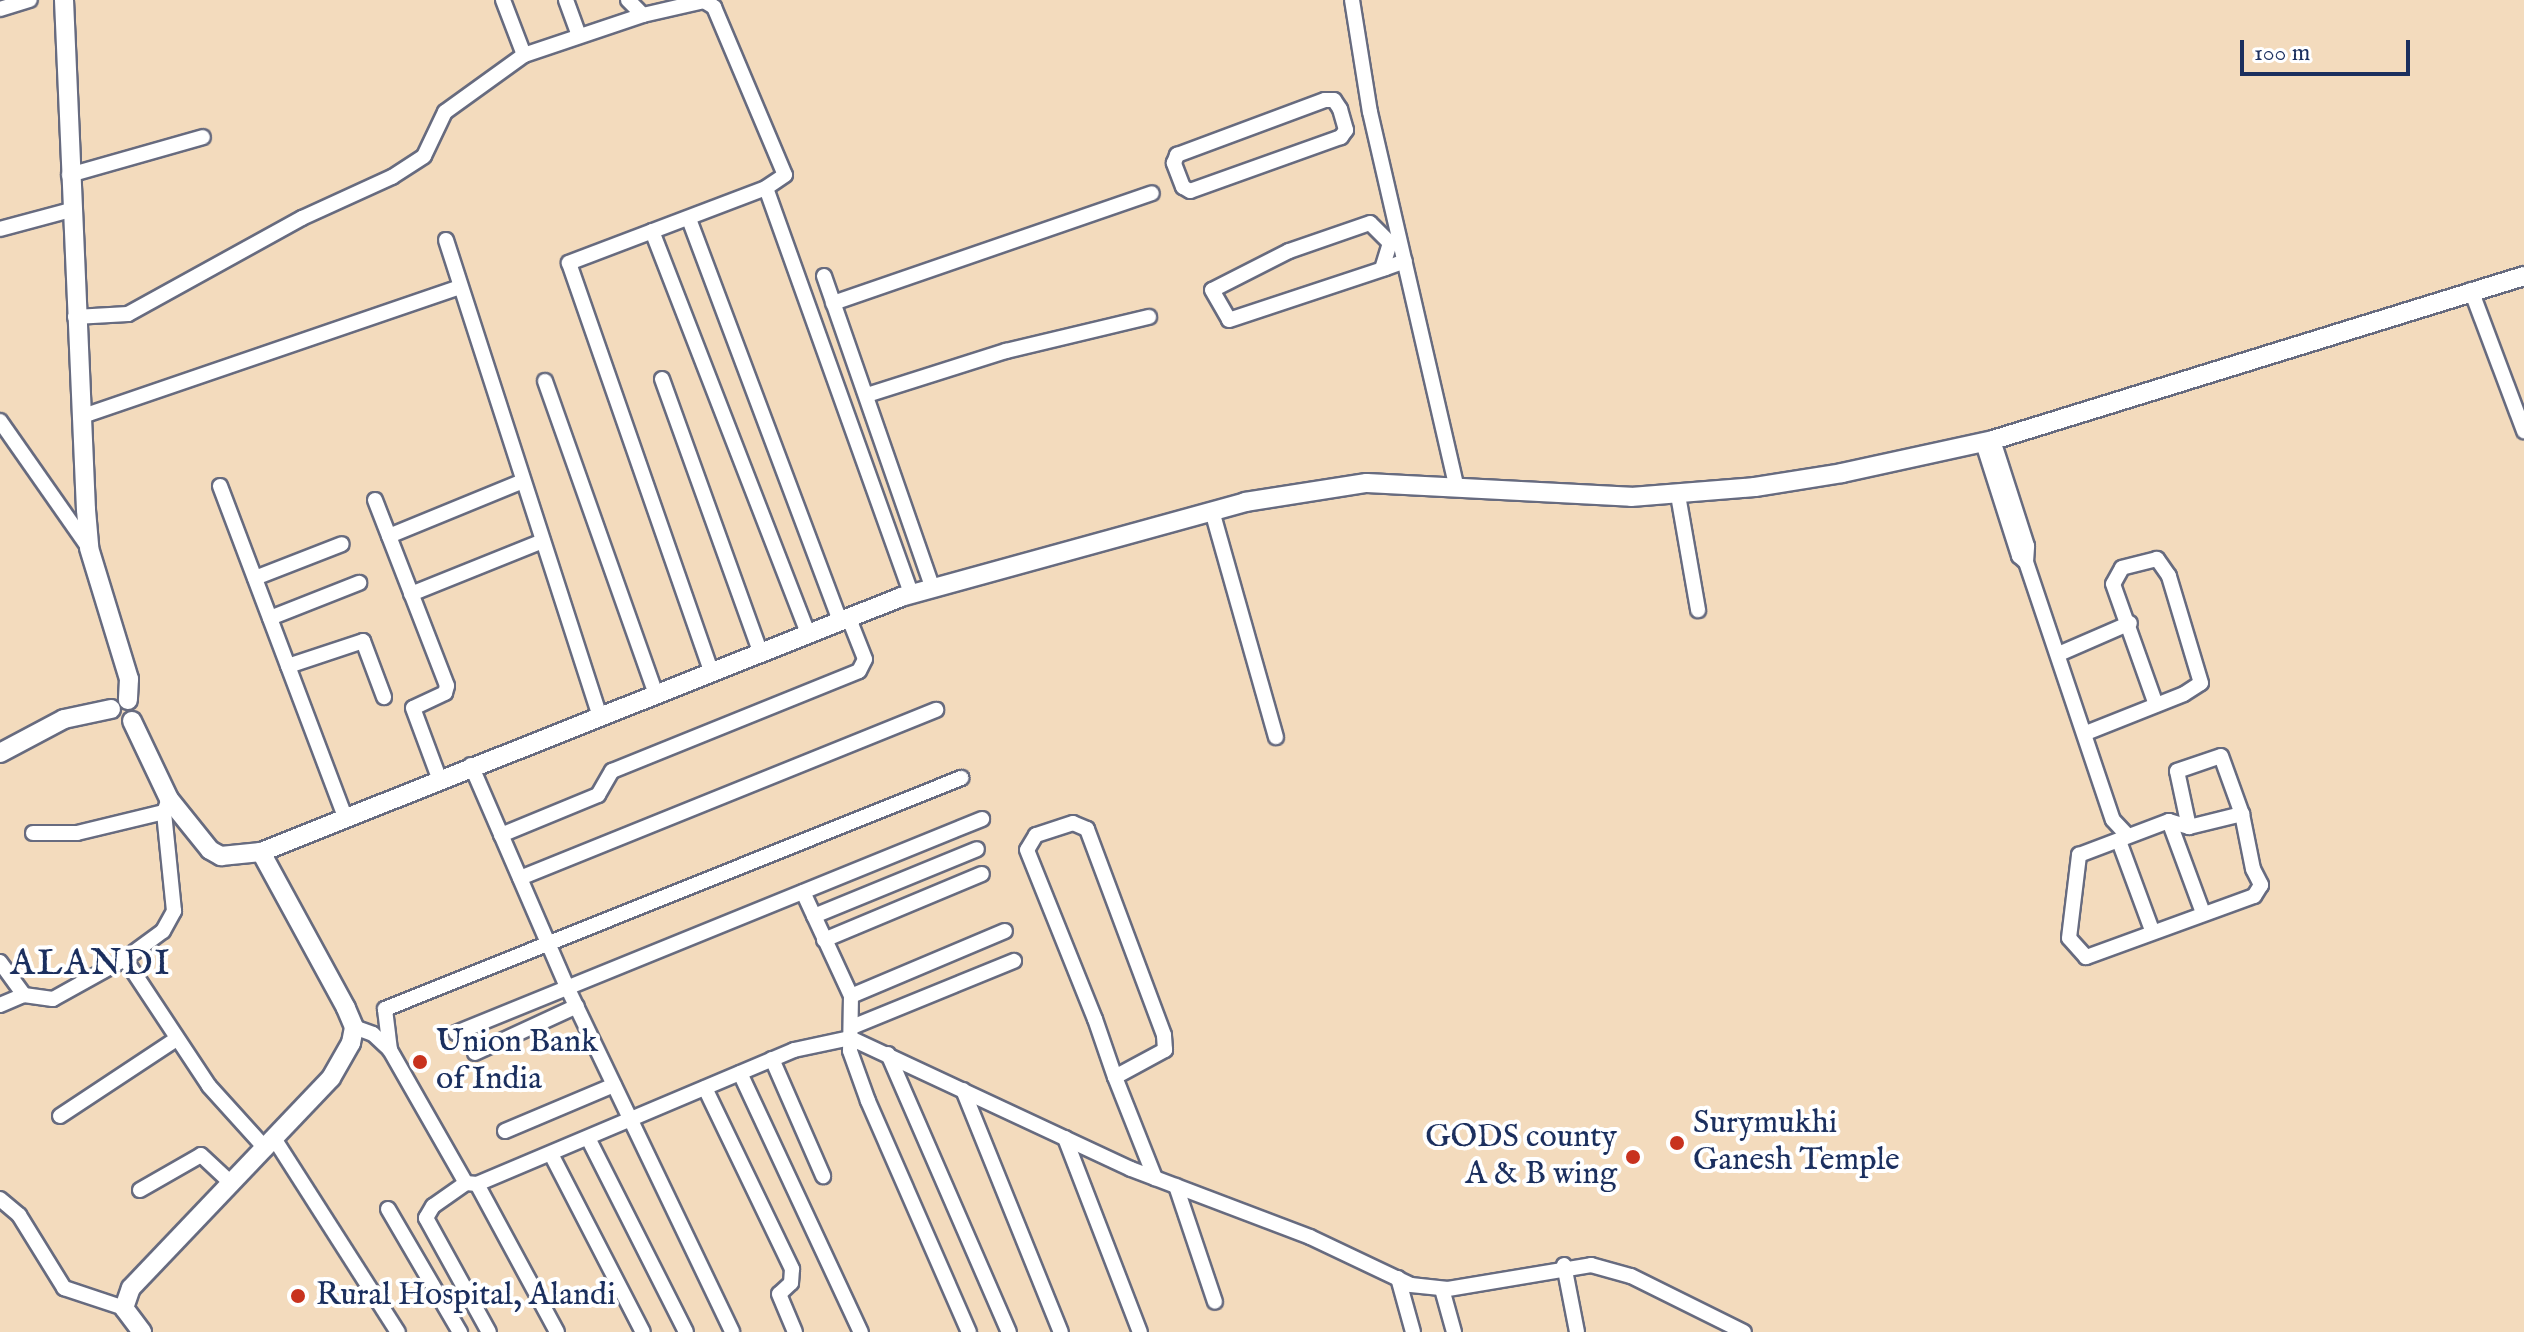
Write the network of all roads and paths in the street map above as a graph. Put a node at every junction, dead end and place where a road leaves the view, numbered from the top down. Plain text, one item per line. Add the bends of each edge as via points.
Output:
1 (30, 0) edge
2 (64, 0) edge
3 (503, 0) edge
4 (566, 0) edge
5 (628, 0) edge
6 (1352, 0) edge
7 (0, 9) edge
8 (643, 15) junction
9 (579, 36) junction
10 (524, 55) junction
11 (1369, 106) junction
12 (1342, 114) junction
13 (203, 137) dead end
14 (69, 175) junction
15 (766, 188) junction
16 (1152, 193) dead end
17 (71, 210) junction
18 (689, 219) junction
19 (0, 229) edge
20 (652, 231) junction
21 (446, 240) dead end
22 (1405, 261) junction
23 (1382, 269) junction
24 (824, 276) dead end
25 (2524, 276) edge
26 (460, 287) junction
27 (2471, 290) junction
28 (833, 303) junction
29 (75, 317) junction
30 (1149, 317) dead end
31 (662, 379) dead end
32 (545, 381) dead end
33 (867, 395) junction
34 (80, 417) junction
35 (0, 422) edge
36 (2524, 431) edge
37 (1988, 441) junction
38 (523, 481) junction
39 (220, 486) dead end
40 (1457, 488) junction
41 (1678, 495) junction
42 (375, 500) dead end
43 (1212, 511) junction
44 (389, 536) junction
45 (543, 541) junction
46 (342, 544) dead end
47 (89, 548) junction
48 (255, 578) junction
49 (359, 583) dead end
50 (932, 587) junction
51 (411, 594) junction
52 (911, 594) junction
53 (1698, 610) dead end
54 (270, 618) junction
55 (844, 618) junction
56 (2130, 623) junction
57 (807, 631) junction
58 (760, 651) junction
59 (2061, 653) junction
60 (288, 666) junction
61 (711, 670) junction
62 (655, 692) junction
63 (384, 697) dead end
64 (120, 705) junction
65 (2156, 705) junction
66 (936, 710) dead end
67 (599, 714) junction
68 (2086, 733) junction
69 (1276, 737) dead end
70 (1, 749) edge
71 (471, 765) junction
72 (439, 778) junction
73 (961, 778) dead end
74 (166, 806) junction
75 (2242, 814) junction
76 (344, 815) junction
77 (982, 819) dead end
78 (2169, 821) junction
79 (2189, 827) junction
80 (33, 833) dead end
81 (501, 835) junction
82 (2122, 837) junction
83 (977, 849) dead end
84 (261, 852) junction
85 (982, 874) dead end
86 (520, 878) junction
87 (803, 892) junction
88 (2203, 913) junction
89 (814, 916) junction
90 (2152, 930) junction
91 (1005, 931) dead end
92 (547, 940) junction
93 (824, 940) junction
94 (125, 959) junction
95 (1014, 961) dead end
96 (0, 962) edge
97 (568, 989) junction
98 (24, 995) junction
99 (851, 996) junction
100 (0, 1005) edge
101 (577, 1006) junction
102 (354, 1027) junction
103 (851, 1032) junction
104 (456, 1033) dead end
105 (175, 1040) junction
106 (390, 1050) junction
107 (475, 1053) dead end
108 (888, 1054) junction
109 (772, 1059) junction
110 (740, 1073) junction
111 (1115, 1077) junction
112 (614, 1085) junction
113 (705, 1088) junction
114 (963, 1090) junction
115 (60, 1116) dead end
116 (631, 1120) junction
117 (505, 1131) dead end
118 (588, 1138) junction
119 (1065, 1138) junction
120 (270, 1144) junction
121 (551, 1154) junction
122 (823, 1176) dead end
123 (1155, 1178) junction
124 (232, 1184) junction
125 (472, 1184) junction
126 (1176, 1186) junction
127 (140, 1190) dead end
128 (0, 1199) edge
129 (388, 1209) dead end
130 (1564, 1265) junction
131 (1398, 1278) junction
132 (1442, 1289) junction
133 (1215, 1302) dead end
134 (124, 1308) junction
135 (395, 1327) edge
136 (142, 1332) edge
137 (379, 1332) edge
138 (460, 1332) edge
139 (489, 1332) edge
140 (557, 1332) edge
141 (643, 1332) edge
142 (686, 1332) edge
143 (732, 1332) edge
144 (795, 1332) edge
145 (861, 1332) edge
146 (969, 1332) edge
147 (1009, 1332) edge
148 (1061, 1332) edge
149 (1140, 1332) edge
150 (1413, 1332) edge
151 (1454, 1332) edge
152 (1577, 1332) edge
153 (1744, 1332) edge

1 - 7 street
2 - 14 main road
3 - 10 street
4 - 9 street
5 - 8 street
6 - 11 street
8 - 9 street
8 - 15 street via 704,1 714,7 785,175
9 - 10 street
10 - 29 street via 445,112 424,156 392,177 302,218 128,314
11 - 12 street
11 - 22 street
12 - 12 street via 1346,130 1341,137 1190,191 1183,187 1174,158 1184,151 1325,100 1334,100
13 - 14 street
14 - 17 main road
15 - 18 street
15 - 52 street
16 - 28 street
17 - 19 street
17 - 29 main road
18 - 20 street
18 - 55 street
20 - 57 street
20 - 61 street via 573,258 569,270
21 - 26 street
22 - 23 street
22 - 40 street
23 - 23 street via 1390,243 1370,223 1289,251 1212,290 1228,320
24 - 28 street
25 - 27 main road
26 - 34 street
26 - 38 street
27 - 36 street
27 - 37 main road
28 - 33 street
29 - 34 main road
30 - 33 street via 1006,351
31 - 58 street
32 - 62 street
33 - 50 street
34 - 47 main road
35 - 47 street
37 - 41 main road via 1842,473
37 - 59 street via 2019,556 2026,562
38 - 44 street
38 - 45 street
39 - 48 street
40 - 41 main road via 1597,498
40 - 43 main road via 1367,483 1304,490
41 - 53 street
42 - 44 street
43 - 50 main road
43 - 69 street
44 - 51 street
45 - 51 street
45 - 67 street
46 - 48 street
47 - 64 main road via 129,679
48 - 54 street
49 - 54 street
50 - 52 main road
51 - 72 street via 447,686 445,693 413,708
52 - 55 main road
54 - 60 street
55 - 57 main road
55 - 81 street via 866,664 859,671 612,771 598,795
56 - 59 street
56 - 65 street
56 - 65 street via 2113,584 2115,576 2122,568 2163,562 2201,683
57 - 58 main road
58 - 61 main road
59 - 68 street
60 - 63 street via 363,641
60 - 76 street
61 - 62 main road
62 - 67 main road
64 - 70 main road via 64,719
64 - 74 main road via 136,709 132,721
65 - 68 street
66 - 86 street
67 - 71 main road
68 - 82 street
71 - 72 main road
71 - 81 street
72 - 76 main road
73 - 92 street
74 - 80 street via 77,833
74 - 84 main road via 221,856
74 - 94 street via 174,911 163,931
75 - 79 street
75 - 79 street via 2225,759 2217,755 2177,771
75 - 88 street via 2261,885 2254,896
76 - 84 main road
77 - 87 street
78 - 79 street
78 - 82 street
78 - 88 street
81 - 86 street
82 - 90 street
82 - 90 street via 2076,860 2069,938 2086,957
83 - 89 street
84 - 102 main road
85 - 93 street
86 - 92 street
87 - 89 street
87 - 97 street
88 - 90 street
89 - 93 street
91 - 99 street
92 - 97 street
92 - 106 street via 385,1009
93 - 99 street
94 - 98 street via 53,999
94 - 105 street
95 - 103 street
96 - 98 street
97 - 101 street
97 - 104 street
98 - 100 street
99 - 103 street
101 - 107 street
101 - 112 street
102 - 106 street via 373,1034
102 - 120 main road via 331,1078
103 - 108 street
103 - 109 street
103 - 146 street via 873,1113
105 - 115 street
105 - 120 street
106 - 125 street
108 - 114 street
108 - 147 street
109 - 110 street
109 - 122 street
110 - 113 street
110 - 145 street
111 - 111 street via 1165,1050 1164,1035 1087,829 1073,823 1036,835 1027,850
111 - 123 street
112 - 116 street
112 - 117 street
113 - 116 street
113 - 144 street via 792,1269 791,1283 779,1294
114 - 119 street
114 - 148 street
116 - 118 street
116 - 143 street
118 - 121 street
118 - 142 street
119 - 123 street
119 - 149 street
120 - 124 main road
120 - 135 street
121 - 125 street
121 - 141 street
123 - 126 street
124 - 127 street via 201,1155
124 - 134 main road via 131,1288
125 - 139 street via 433,1206 426,1218
125 - 140 street
126 - 131 street via 1310,1237
126 - 133 street
128 - 134 street via 19,1215 64,1288
129 - 138 street
130 - 132 street
130 - 152 street
130 - 153 street via 1611,1268
131 - 132 street via 1427,1290
131 - 150 street
132 - 151 street
134 - 136 main road
135 - 137 street

